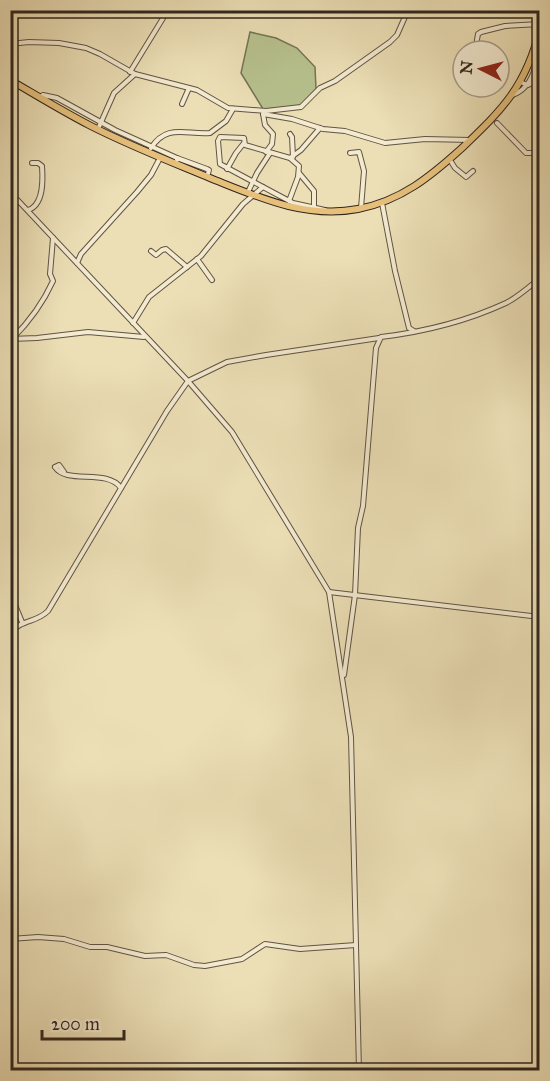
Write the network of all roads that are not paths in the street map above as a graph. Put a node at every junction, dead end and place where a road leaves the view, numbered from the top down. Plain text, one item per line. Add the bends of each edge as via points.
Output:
1 (168, 10) edge
2 (408, 10) edge
3 (540, 27) edge
4 (477, 39) edge
5 (10, 44) edge
6 (540, 54) edge
7 (130, 72) junction
8 (135, 74) junction
9 (10, 80) edge
10 (539, 80) edge
11 (520, 82) junction
12 (528, 85) junction
13 (189, 88) junction
14 (512, 95) junction
15 (39, 97) junction
16 (182, 104) dead end
17 (233, 109) junction
18 (263, 113) junction
19 (100, 121) junction
20 (498, 123) dead end
21 (98, 129) junction
22 (320, 129) junction
23 (217, 130) junction
24 (290, 134) dead end
25 (470, 140) junction
26 (218, 141) junction
27 (244, 143) junction
28 (151, 148) junction
29 (268, 153) junction
30 (350, 153) dead end
31 (540, 153) edge
32 (160, 158) junction
33 (291, 158) junction
34 (449, 159) junction
35 (176, 161) junction
36 (32, 163) dead end
37 (227, 169) junction
38 (472, 171) dead end
39 (299, 172) junction
40 (252, 182) junction
41 (263, 187) junction
42 (271, 192) junction
43 (251, 194) junction
44 (11, 195) edge
45 (268, 200) junction
46 (289, 201) junction
47 (382, 203) junction
48 (314, 206) junction
49 (361, 208) junction
50 (27, 210) junction
51 (329, 212) junction
52 (53, 238) junction
53 (151, 251) dead end
54 (197, 259) junction
55 (76, 263) junction
56 (187, 267) junction
57 (540, 278) edge
58 (212, 280) dead end
59 (133, 322) junction
60 (409, 328) junction
61 (415, 332) junction
62 (405, 334) junction
63 (146, 337) junction
64 (381, 338) junction
65 (11, 339) edge
66 (188, 381) junction
67 (64, 473) dead end
68 (121, 488) junction
69 (329, 592) junction
70 (10, 594) edge
71 (355, 596) junction
72 (540, 617) edge
73 (22, 622) junction
74 (10, 633) edge
75 (343, 681) junction
76 (10, 939) edge
77 (540, 940) edge
78 (356, 945) junction
79 (540, 1019) edge
80 (359, 1071) edge

1 - 7 street
2 - 18 street via 396,37 320,88 301,107
3 - 4 street via 516,24 481,32
3 - 11 main road
5 - 7 street via 75,45
6 - 12 street
7 - 8 street
8 - 13 street
8 - 19 street via 114,93
9 - 15 main road
10 - 12 street
11 - 12 street
11 - 14 main road
12 - 14 street
13 - 16 street
13 - 17 street
14 - 25 main road
15 - 19 street via 57,98
15 - 21 main road
17 - 18 street
17 - 23 street
18 - 22 street
18 - 29 street via 265,125 273,134
19 - 21 street
19 - 28 street
20 - 31 street via 526,153
21 - 32 main road
22 - 25 street via 345,131 385,143
22 - 33 street
23 - 26 street
23 - 28 street via 208,134 178,130 159,136
24 - 33 street
25 - 34 main road
26 - 27 street via 223,136 240,137
26 - 37 street via 220,165
27 - 29 street
27 - 37 street
28 - 35 street
29 - 33 street
29 - 40 street
30 - 49 street via 359,152 364,171
32 - 35 main road
32 - 55 street via 151,175
33 - 39 street
34 - 38 street via 466,177
34 - 47 main road via 422,183
35 - 43 main road
36 - 50 street via 42,166 42,187 37,204
37 - 40 street
39 - 46 street
39 - 48 street via 314,190
40 - 41 street
40 - 43 street
41 - 42 street
41 - 43 street
42 - 45 street
42 - 46 street
43 - 45 main road
43 - 54 street
44 - 50 street
45 - 51 main road
46 - 48 street
47 - 49 main road
47 - 60 street
48 - 51 street
49 - 51 main road
50 - 52 street
52 - 55 street
52 - 65 street via 53,280 32,316
53 - 56 street via 156,255 166,249
54 - 56 street
54 - 58 street
55 - 59 street
56 - 59 street via 149,297
57 - 61 street via 506,303
59 - 63 street
60 - 61 street
60 - 62 street
61 - 62 street
62 - 64 street
63 - 65 street via 99,332
63 - 66 street
64 - 66 street via 237,360
64 - 71 street via 376,348
66 - 68 street
66 - 69 street via 239,442
67 - 68 street via 112,479
68 - 73 street via 48,611
69 - 71 street
69 - 75 street
70 - 73 street
71 - 72 street
71 - 75 street
73 - 74 street
75 - 78 street via 351,737
76 - 78 street via 64,939 145,956 166,955 205,966 242,959 265,944 300,949
77 - 79 street via 536,972
78 - 80 street

